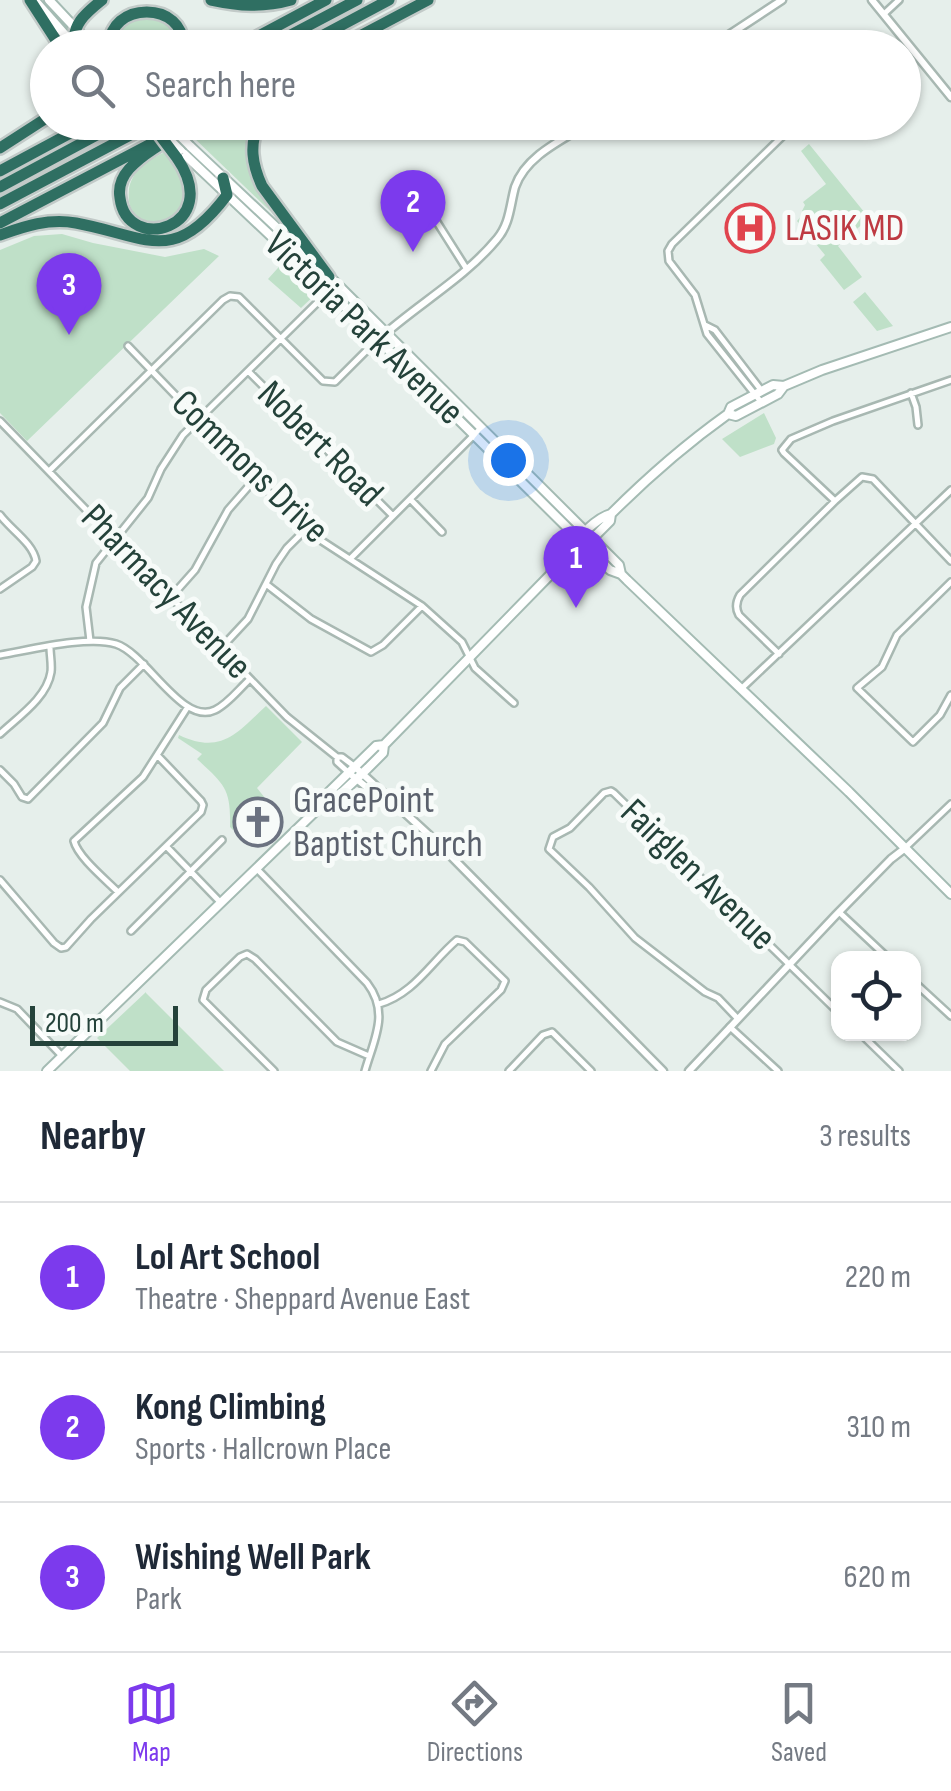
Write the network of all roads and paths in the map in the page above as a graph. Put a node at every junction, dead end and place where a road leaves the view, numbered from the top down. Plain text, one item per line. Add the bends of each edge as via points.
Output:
1 (32, 0) edge
2 (49, 0) edge
3 (102, 0) edge
4 (210, 0) edge
5 (292, 0) edge
6 (326, 0) edge
7 (357, 0) edge
8 (389, 0) edge
9 (430, 0) edge
10 (782, 0) edge
11 (872, 0) edge
12 (898, 0) edge
13 (884, 14) junction
14 (75, 27) junction
15 (50, 30) edge
16 (60, 30) edge
17 (74, 30) edge
18 (78, 30) edge
19 (111, 30) edge
20 (181, 30) edge
21 (270, 30) edge
22 (300, 30) edge
23 (333, 30) edge
24 (372, 30) edge
25 (382, 30) edge
26 (736, 30) edge
27 (897, 30) edge
28 (921, 60) edge
29 (951, 97) edge
30 (30, 128) edge
31 (51, 140) edge
32 (58, 140) edge
33 (87, 140) edge
34 (119, 140) edge
35 (161, 140) edge
36 (170, 140) edge
37 (171, 140) edge
38 (176, 140) edge
39 (254, 140) edge
40 (563, 140) edge
41 (779, 140) edge
42 (0, 148) edge
43 (182, 151) junction
44 (0, 171) edge
45 (223, 178) junction
46 (410, 178) dead end
47 (0, 187) edge
48 (226, 195) junction
49 (0, 204) edge
50 (0, 223) edge
51 (0, 235) edge
52 (466, 269) junction
53 (329, 276) junction
54 (329, 291) junction
55 (951, 326) edge
56 (386, 332) junction
57 (280, 339) junction
58 (378, 340) junction
59 (128, 346) dead end
60 (151, 370) junction
61 (248, 371) junction
62 (951, 380) edge
63 (784, 386) junction
64 (757, 392) junction
65 (911, 394) junction
66 (764, 400) junction
67 (728, 414) junction
68 (198, 419) junction
69 (0, 421) edge
70 (918, 425) dead end
71 (477, 432) junction
72 (48, 471) junction
73 (255, 478) junction
74 (951, 490) edge
75 (410, 500) junction
76 (835, 501) junction
77 (0, 516) edge
78 (392, 516) junction
79 (916, 523) junction
80 (305, 530) junction
81 (442, 532) dead end
82 (585, 538) junction
83 (114, 539) junction
84 (351, 558) junction
85 (951, 561) edge
86 (951, 582) edge
87 (266, 584) junction
88 (0, 589) edge
89 (171, 597) junction
90 (422, 606) junction
91 (90, 641) junction
92 (50, 648) junction
93 (221, 648) junction
94 (0, 654) edge
95 (779, 654) junction
96 (468, 657) junction
97 (144, 664) junction
98 (250, 679) junction
99 (740, 689) junction
100 (951, 696) edge
101 (514, 702) dead end
102 (187, 708) junction
103 (0, 734) edge
104 (158, 756) junction
105 (0, 770) edge
106 (356, 773) junction
107 (951, 804) edge
108 (222, 840) dead end
109 (166, 846) junction
110 (904, 849) junction
111 (256, 868) junction
112 (191, 871) junction
113 (0, 880) edge
114 (118, 892) junction
115 (951, 894) edge
116 (221, 903) junction
117 (839, 912) junction
118 (131, 931) dead end
119 (881, 951) edge
120 (790, 964) junction
121 (921, 988) edge
122 (0, 1002) edge
123 (379, 1004) junction
124 (831, 1005) edge
125 (951, 1016) edge
126 (738, 1019) junction
127 (730, 1027) junction
128 (868, 1041) edge
129 (62, 1056) junction
130 (369, 1056) junction
131 (47, 1071) edge
132 (274, 1071) edge
133 (364, 1071) edge
134 (432, 1071) edge
135 (508, 1071) edge
136 (591, 1071) edge
137 (662, 1071) edge
138 (689, 1071) edge
139 (778, 1071) edge
140 (899, 1071) edge

1 - 15 highway
1 - 16 main road
2 - 14 main road
3 - 14 highway
4 - 5 highway via 253,6
6 - 21 highway
7 - 22 highway
8 - 23 highway
9 - 24 highway
9 - 25 highway
10 - 26 street
11 - 13 street
12 - 13 street
13 - 27 street
14 - 17 highway
14 - 18 main road
19 - 20 highway via 129,9 146,4 174,16
28 - 29 street
30 - 42 highway
31 - 44 highway
32 - 44 highway
33 - 47 highway
34 - 49 highway
35 - 50 highway
36 - 43 highway via 124,175 121,204 136,224 163,228 186,212 191,187
37 - 43 highway, bridge
38 - 43 main road, Victoria Park Avenue, bridge
39 - 53 highway via 262,186
40 - 52 street via 522,172 500,236
41 - 64 street via 668,251 705,325
43 - 45 main road, Victoria Park Avenue
43 - 48 main road, Victoria Park Avenue
45 - 48 highway
45 - 53 main road, Victoria Park Avenue
46 - 52 street
48 - 51 highway via 197,228 165,242 73,222
48 - 54 main road, Victoria Park Avenue
52 - 56 street
53 - 56 main road, Victoria Park Avenue
54 - 57 street
54 - 58 main road, Victoria Park Avenue
55 - 63 main road
56 - 58 street
56 - 71 main road, Victoria Park Avenue
57 - 58 street via 331,384
57 - 60 street via 239,297 230,296
57 - 61 street
58 - 71 main road, Victoria Park Avenue
59 - 60 street, Commons Drive
60 - 68 street, Commons Drive
60 - 72 street
61 - 68 street
61 - 78 street, Nobert Road
62 - 65 street
63 - 64 main road
63 - 66 main road
64 - 66 street
64 - 67 main road
65 - 70 street
65 - 76 street via 785,444 784,454
66 - 67 main road
67 - 82 main road
68 - 73 street, Commons Drive
68 - 83 street
69 - 72 street, Pharmacy Avenue
71 - 75 street
71 - 82 main road, Victoria Park Avenue
72 - 83 street, Pharmacy Avenue
73 - 80 street, Commons Drive
73 - 89 street
74 - 79 street
75 - 78 street
75 - 81 street
76 - 79 street via 857,480 870,478
76 - 95 street via 736,602 736,610
77 - 88 street via 36,554 32,567
78 - 84 street
79 - 85 street
79 - 95 street
80 - 84 street, Commons Drive
80 - 87 street
82 - 96 main road
82 - 99 main road, Victoria Park Avenue via 620,565 621,574
83 - 89 street, Pharmacy Avenue
83 - 91 street via 96,563 87,596
84 - 90 street, Commons Drive
86 - 100 street via 896,635 882,667 856,688 913,742
87 - 90 street via 371,652
87 - 93 street
89 - 93 street, Pharmacy Avenue
90 - 96 street, Commons Drive via 462,642
91 - 92 street
91 - 97 street via 124,647
92 - 94 street
92 - 103 street via 46,686
93 - 98 street, Pharmacy Avenue
95 - 99 street
96 - 101 street, Commons Drive
96 - 106 main road
97 - 102 street
97 - 105 street via 120,688 103,723 28,799
98 - 102 street via 215,710
98 - 106 street, Pharmacy Avenue via 336,762
99 - 110 main road, Victoria Park Avenue
102 - 104 street
104 - 109 street via 203,804
104 - 114 street via 74,841
106 - 111 main road via 328,792
106 - 137 street, Pharmacy Avenue via 441,846
107 - 110 street
108 - 112 street
109 - 112 street
109 - 114 street
110 - 115 main road, Victoria Park Avenue
110 - 117 street
111 - 116 main road
111 - 123 street via 367,983
112 - 116 street
112 - 118 street
113 - 114 street via 62,948
116 - 129 main road
117 - 119 street
117 - 120 street
120 - 124 street, Fairglen Avenue
120 - 126 street
120 - 126 street, Fairglen Avenue via 611,791 553,837 549,849 635,938
121 - 125 street
122 - 129 street via 17,1008
123 - 130 street
123 - 134 street via 406,991 458,940 502,978 501,990 444,1044
126 - 127 street
127 - 138 street
127 - 139 street
128 - 140 street
129 - 131 main road
130 - 132 street via 337,1042 247,954 203,1000
130 - 133 street
135 - 136 street via 552,1032

